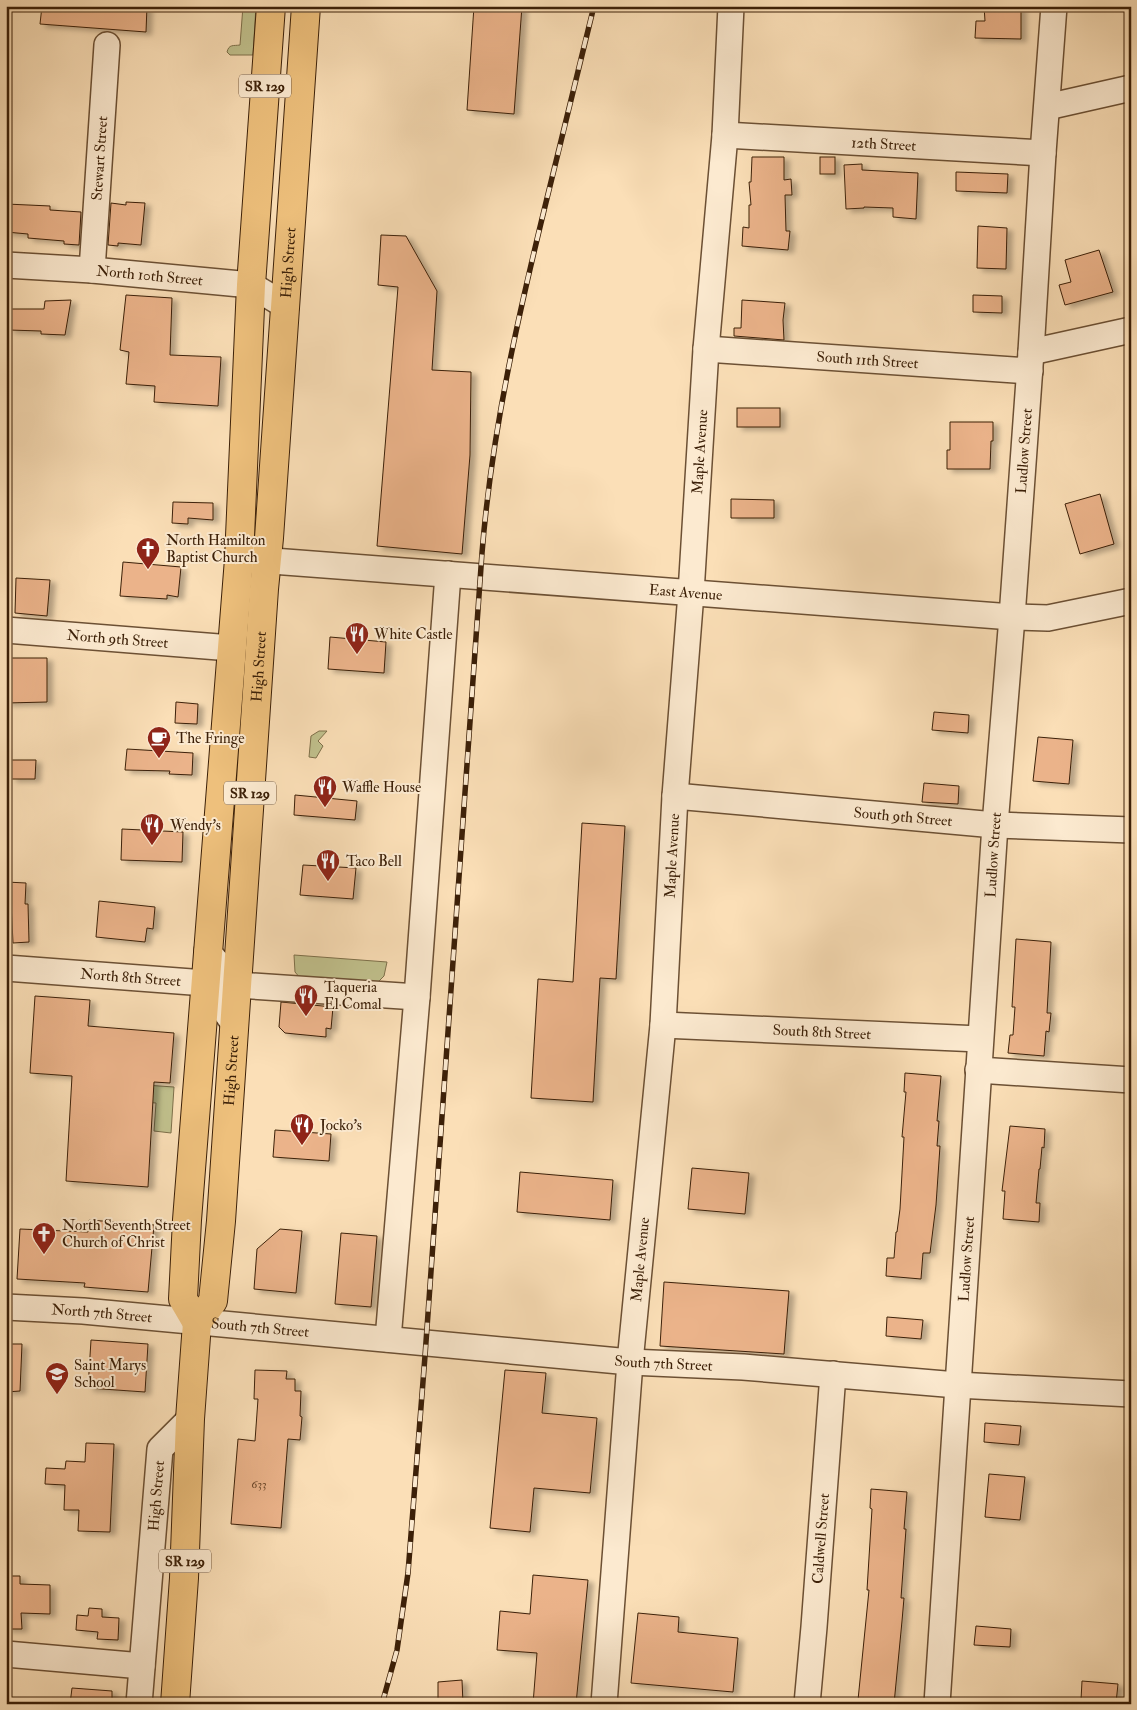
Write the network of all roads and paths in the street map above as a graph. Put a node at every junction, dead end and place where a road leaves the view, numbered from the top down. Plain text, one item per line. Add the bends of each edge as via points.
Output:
1 (271, 6) edge
2 (306, 6) edge
3 (731, 6) edge
4 (1054, 6) edge
5 (107, 45) dead end
6 (1131, 88) edge
7 (1047, 107) junction
8 (725, 136) junction
9 (1043, 153) junction
10 (6, 265) edge
11 (92, 270) junction
12 (251, 285) junction
13 (286, 306) junction
14 (1131, 330) edge
15 (706, 349) junction
16 (1030, 361) junction
17 (239, 559) junction
18 (267, 560) junction
19 (448, 574) junction
20 (691, 593) junction
21 (1131, 601) edge
22 (1012, 617) junction
23 (6, 630) edge
24 (231, 648) junction
25 (675, 796) junction
26 (995, 825) junction
27 (1131, 830) edge
28 (208, 951) junction
29 (6, 968) edge
30 (205, 983) junction
31 (237, 985) junction
32 (418, 997) junction
33 (235, 1025) junction
34 (663, 1025) junction
35 (980, 1039) junction
36 (978, 1070) junction
37 (1131, 1080) edge
38 (6, 1307) edge
39 (197, 1323) junction
40 (388, 1340) junction
41 (630, 1362) junction
42 (833, 1374) junction
43 (957, 1385) junction
44 (1131, 1394) edge
45 (190, 1419) junction
46 (6, 1654) edge
47 (142, 1666) junction
48 (139, 1704) edge
49 (175, 1704) edge
50 (604, 1704) edge
51 (807, 1704) edge
52 (937, 1704) edge

1 - 12 highway, High Street / SR 129
2 - 13 highway, High Street / SR 129
3 - 8 street, Maple Avenue
4 - 7 street, Ludlow Street
5 - 11 street, Stewart Street
6 - 7 street
7 - 9 street, Ludlow Street
8 - 9 street, 12th Street
8 - 15 street, Maple Avenue
9 - 16 street, Ludlow Street
10 - 11 street, North 10th Street
11 - 12 street, North 10th Street
12 - 13 street, North 10th Street
12 - 17 highway, High Street / SR 129
13 - 18 highway, High Street / SR 129
14 - 16 street, South 11th Street
15 - 16 street, South 11th Street
15 - 20 street, Maple Avenue
16 - 22 street, Ludlow Street
17 - 18 street, East Avenue
17 - 24 highway, High Street / SR 129
18 - 19 street, East Avenue
18 - 31 highway, High Street / SR 129
19 - 20 street, East Avenue
19 - 32 street
20 - 22 street, East Avenue
20 - 25 street, Maple Avenue
21 - 22 street, East Avenue via 1048,618
22 - 26 street, Ludlow Street
23 - 24 street, North 9th Street
24 - 28 highway, High Street / SR 129
25 - 26 street, South 9th Street
25 - 34 street, Maple Avenue
26 - 27 street, South 9th Street
26 - 35 street, Ludlow Street
28 - 30 highway, High Street / SR 129
28 - 31 street
29 - 30 street, North 8th Street
30 - 33 street
30 - 39 highway, High Street / SR 129 via 183,1299
31 - 32 street
31 - 33 highway, High Street / SR 129
32 - 40 street
33 - 39 highway, High Street / SR 129 via 222,1221 213,1301
34 - 35 street, South 8th Street
34 - 41 street, Maple Avenue
35 - 36 street, Ludlow Street
36 - 37 street
36 - 43 street, Ludlow Street
38 - 39 street, North 7th Street
39 - 40 street, South 7th Street
39 - 45 highway, High Street / SR 129
40 - 41 street, South 7th Street
41 - 42 street, South 7th Street
41 - 50 street, Maple Avenue
42 - 43 street, South 7th Street
42 - 51 street, Caldwell Street
43 - 44 street, South 7th Street
43 - 52 street, Ludlow Street
45 - 47 street, High Street via 160,1449
45 - 49 highway, High Street / SR 129
46 - 47 street
47 - 48 street, High Street

